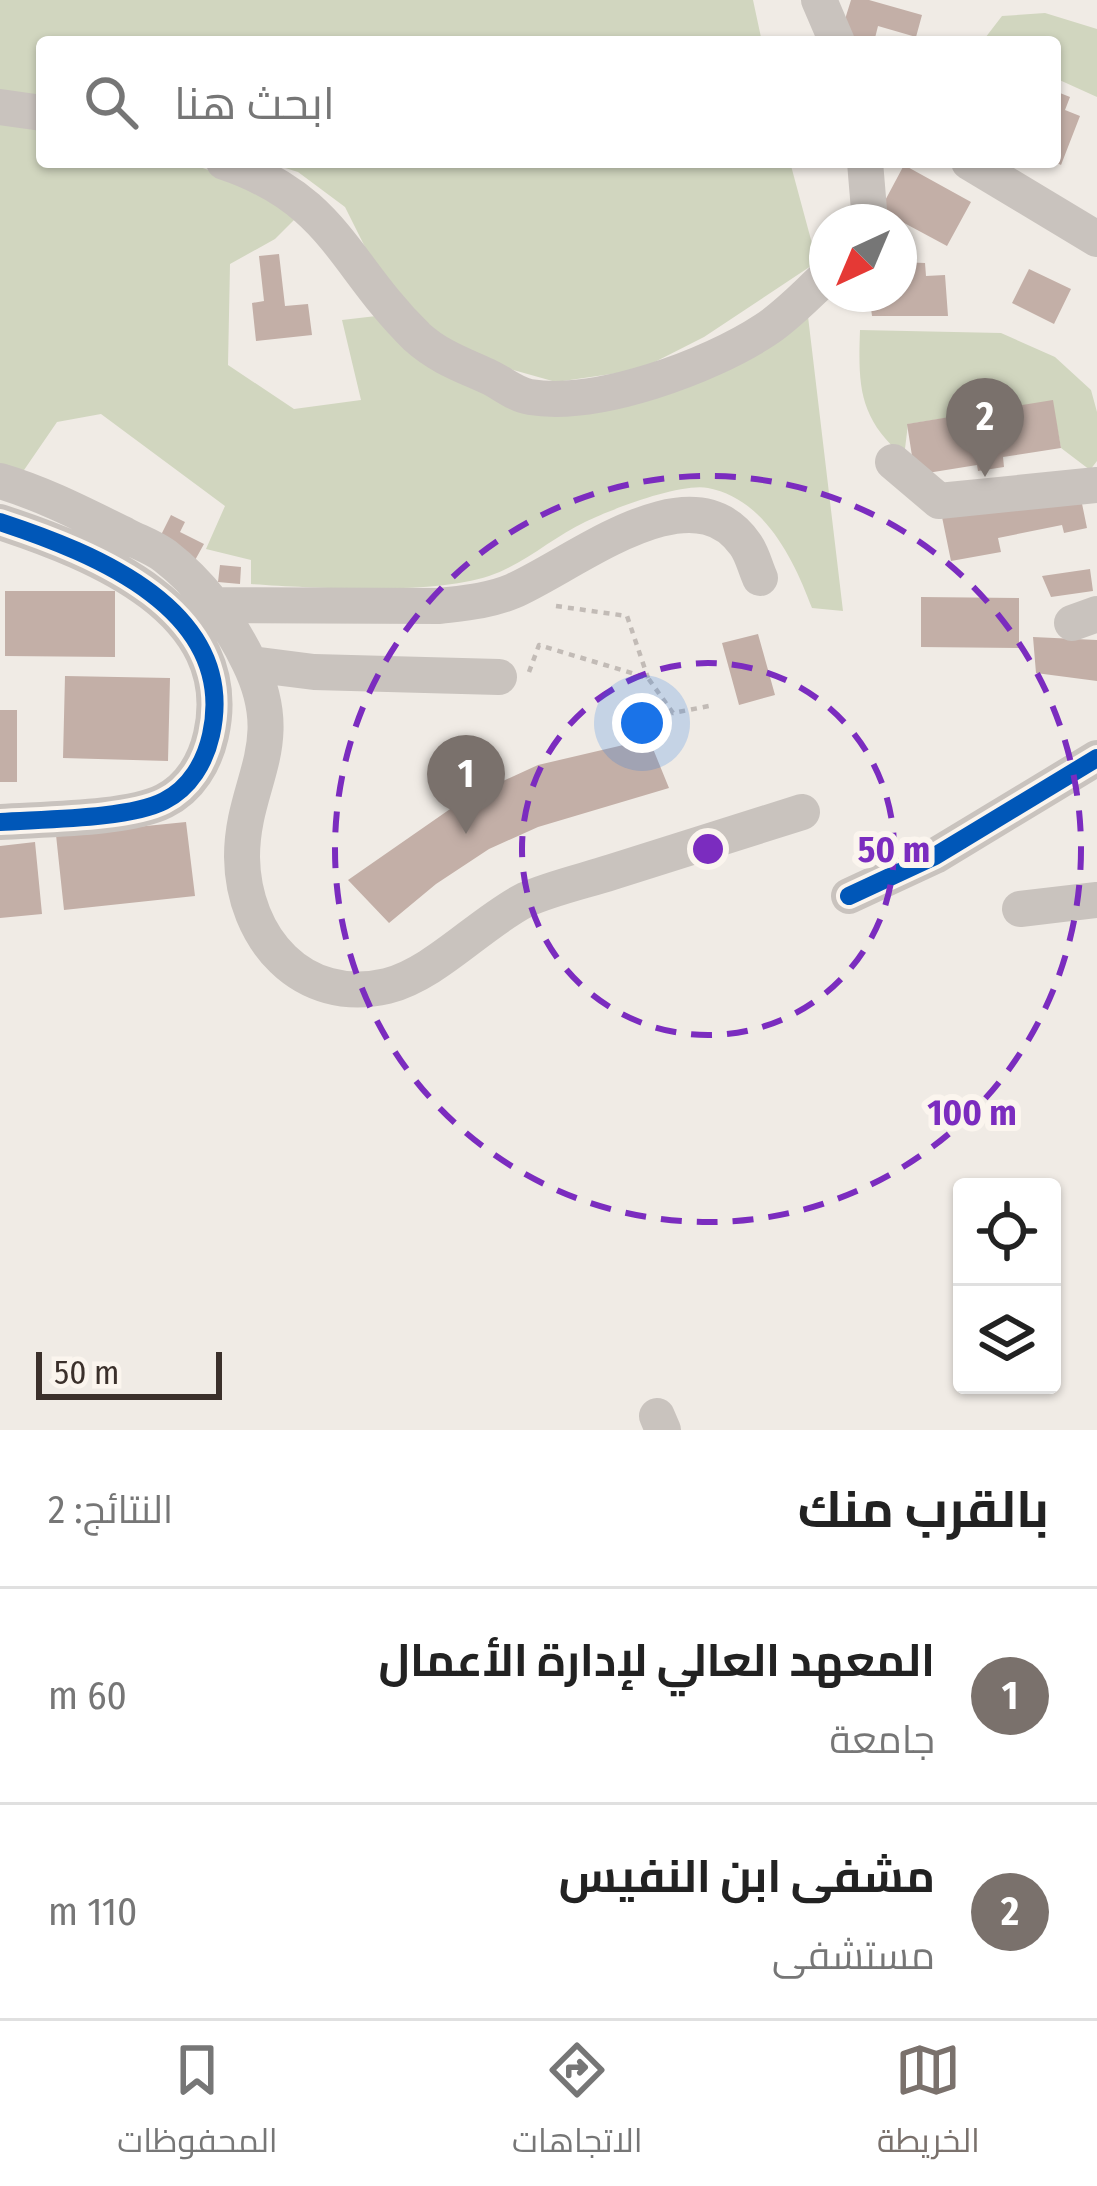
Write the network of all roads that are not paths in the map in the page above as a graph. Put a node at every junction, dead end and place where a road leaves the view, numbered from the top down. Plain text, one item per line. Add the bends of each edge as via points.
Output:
1 (819, 0) edge
2 (834, 36) edge
3 (0, 107) edge
4 (36, 112) edge
5 (242, 168) edge
6 (866, 168) edge
7 (979, 168) edge
8 (868, 204) edge
9 (1097, 239) edge
10 (809, 292) edge
11 (893, 462) dead end
12 (0, 481) edge
13 (1097, 485) edge
14 (0, 522) edge
15 (760, 578) dead end
16 (215, 605) junction
17 (251, 664) junction
18 (499, 677) road end
19 (1097, 758) edge
20 (802, 812) dead end
21 (0, 822) edge
22 (849, 896) dead end
23 (1097, 900) edge
24 (1019, 909) dead end

1 - 2 street
3 - 4 street
5 - 10 street via 310,209 430,347 526,397 576,398 683,373 767,329
6 - 8 street
7 - 9 street
11 - 13 street via 939,501
12 - 16 street via 164,555
14 - 21 street via 136,580 194,638 214,687 207,752 190,781 163,802
15 - 16 street via 747,545 723,520 694,512 662,516 498,596 440,606
16 - 17 street
17 - 18 street
17 - 20 street via 267,746 242,854 248,904 272,949 303,979 348,991 391,986 528,899
19 - 22 street via 935,856
23 - 24 street

